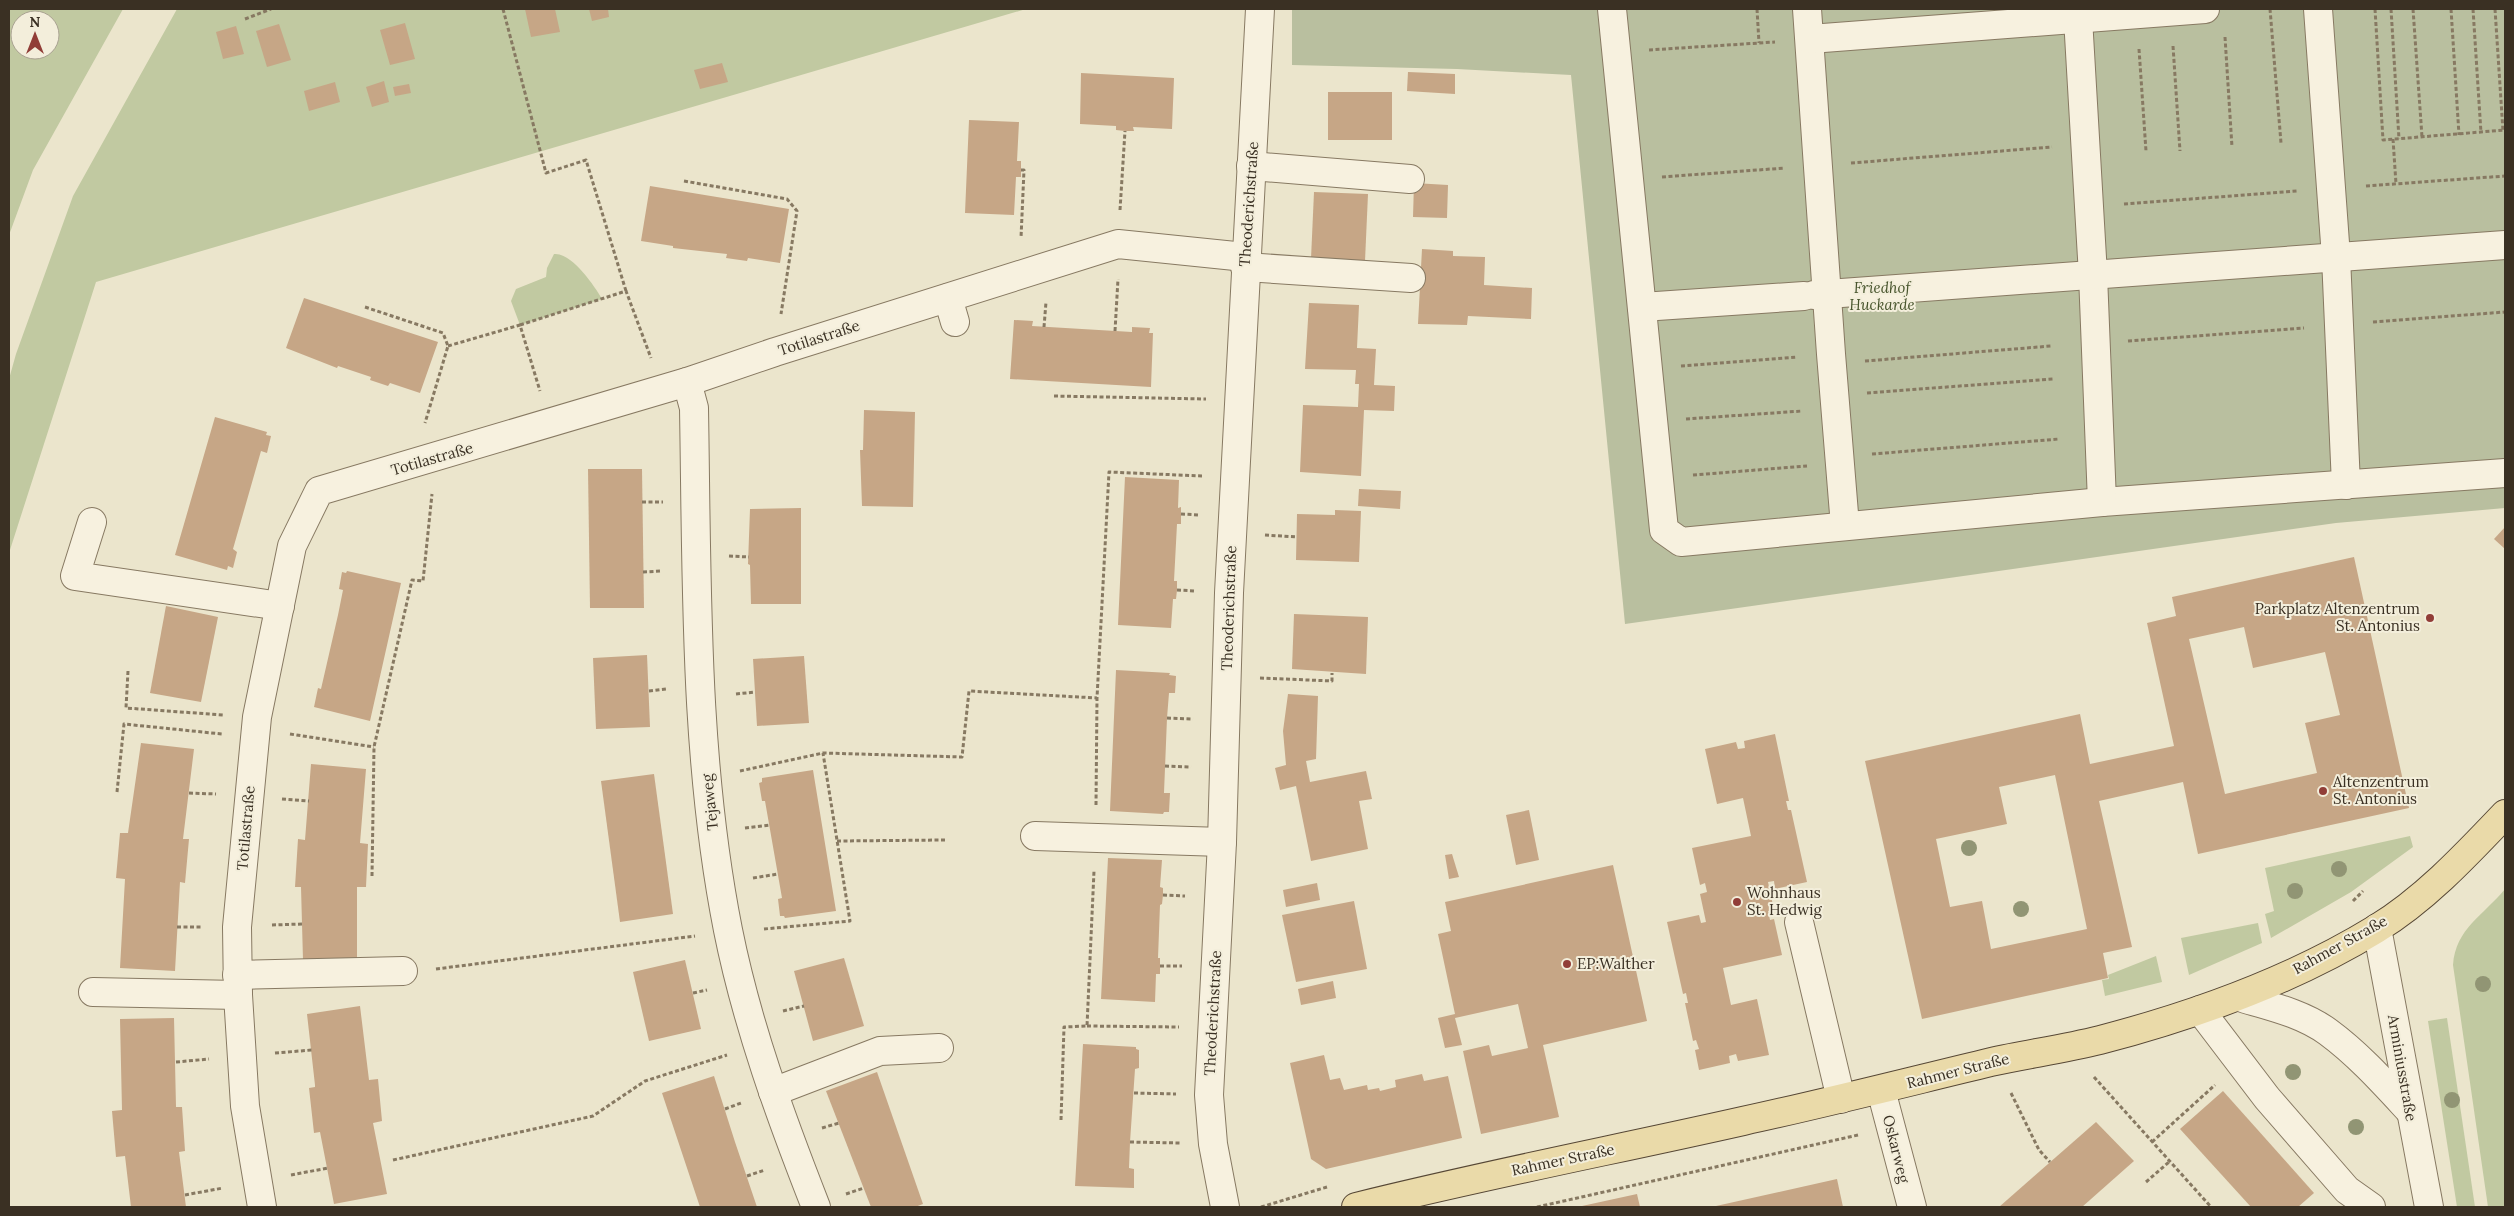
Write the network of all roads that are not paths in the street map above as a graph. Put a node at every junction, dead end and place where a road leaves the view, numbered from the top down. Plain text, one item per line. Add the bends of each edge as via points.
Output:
1 (1260, 9) edge
2 (1612, 9) edge
3 (1807, 9) edge
4 (2206, 9) edge
5 (2318, 9) edge
6 (2120, 12) edge
7 (2078, 18) junction
8 (1810, 39) junction
9 (1251, 166) junction
10 (1410, 179) dead end
11 (2505, 245) edge
12 (2336, 257) junction
13 (1245, 262) junction
14 (2092, 275) junction
15 (1412, 278) dead end
16 (1815, 295) junction
17 (1642, 307) junction
18 (675, 386) junction
19 (2505, 473) edge
20 (2346, 485) junction
21 (2102, 502) junction
22 (92, 522) dead end
23 (1846, 526) junction
24 (280, 606) junction
25 (2505, 814) edge
26 (1035, 836) dead end
27 (1222, 842) junction
28 (1800, 922) dead end
29 (2377, 928) junction
30 (403, 971) road end
31 (238, 985) junction
32 (93, 992) dead end
33 (2239, 997) junction
34 (2200, 1010) junction
35 (939, 1048) dead end
36 (1881, 1090) junction
37 (773, 1092) junction
38 (1841, 1099) junction
39 (2410, 1110) junction
40 (262, 1207) edge
41 (816, 1207) edge
42 (1225, 1207) edge
43 (1356, 1207) edge
44 (1912, 1207) edge
45 (2371, 1207) edge
46 (2429, 1207) edge

1 - 9 street, Theoderichstraße
2 - 17 street
3 - 8 street
4 - 6 street
5 - 12 street
6 - 7 street
7 - 8 street
7 - 14 street
8 - 16 street via 1819,166
9 - 10 street
9 - 13 street, Theoderichstraße
11 - 12 street
12 - 14 street
12 - 20 street
13 - 15 street, Totilastraße
13 - 18 street, Totilastraße via 1119,244 1020,275 951,310 775,352
13 - 27 street, Theoderichstraße
14 - 16 street
14 - 21 street
16 - 17 street
16 - 23 street via 1831,359
17 - 23 street via 1664,530 1681,542
18 - 24 street, Totilastraße via 319,491 292,546
18 - 37 street, Tejaweg via 694,408 699,687 713,834 728,932
19 - 20 street
20 - 21 street
21 - 23 street
22 - 24 street via 75,576
24 - 31 street, Totilastraße via 256,728 237,927
25 - 29 main road, Rahmer Straße via 2452,868
26 - 27 street
27 - 42 street, Theoderichstraße via 1209,1095 1213,1144
28 - 38 street
29 - 33 main road, Rahmer Straße
29 - 39 street, Arminiusstraße
30 - 31 street
31 - 32 street
31 - 40 street, Totilastraße via 245,1106
33 - 34 main road, Rahmer Straße
33 - 39 street via 2285,1010 2328,1032 2376,1074
34 - 36 main road, Rahmer Straße via 2099,1040 1994,1061
34 - 45 street via 2239,1064 2347,1190
35 - 37 street via 880,1051
36 - 38 main road, Rahmer Straße
36 - 44 street, Oskarweg
37 - 41 street, Tejaweg
38 - 43 main road, Rahmer Straße via 1477,1177
39 - 46 street, Arminiusstraße

